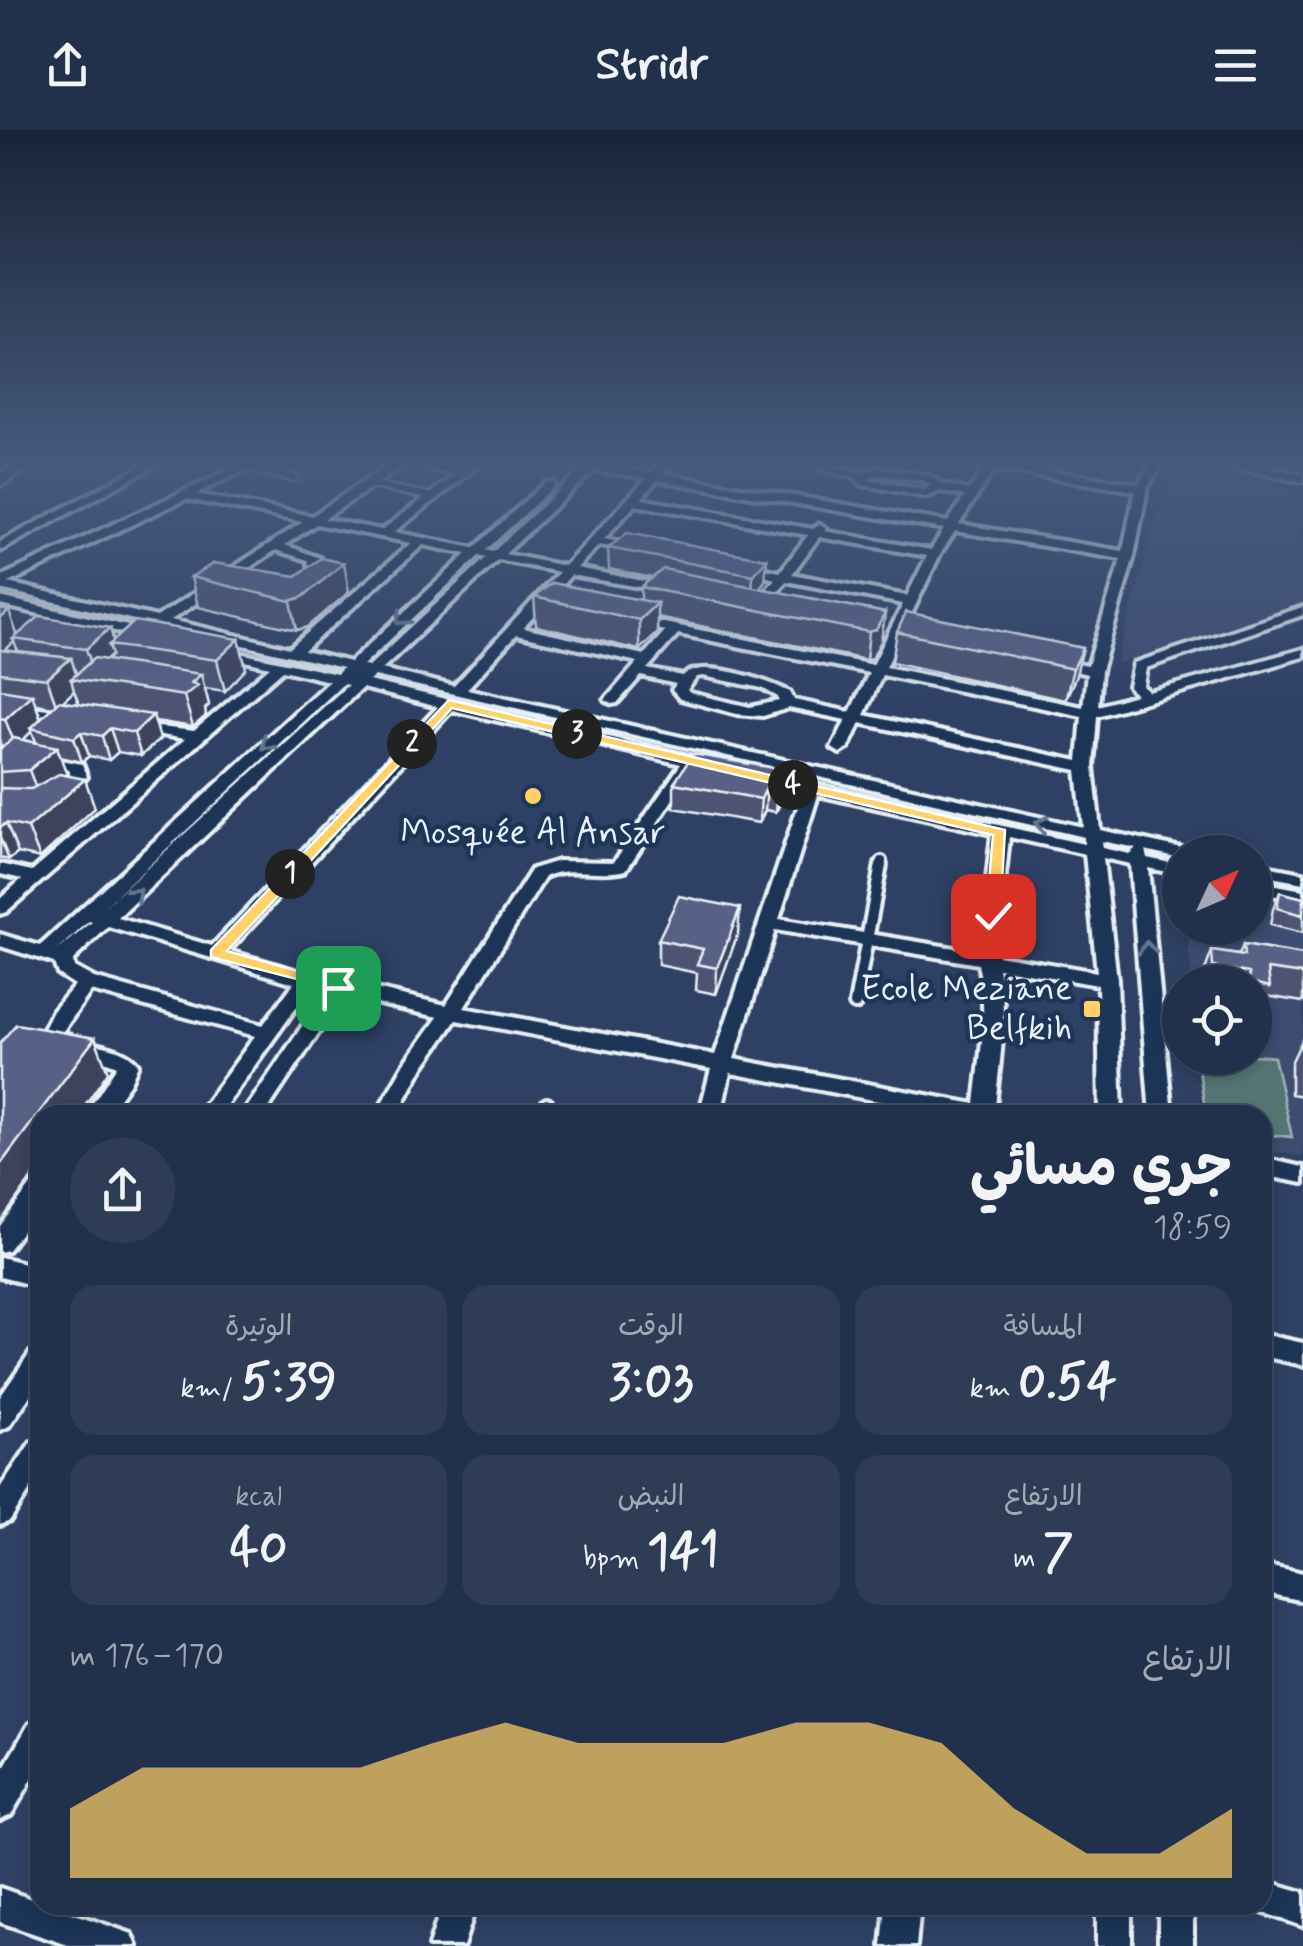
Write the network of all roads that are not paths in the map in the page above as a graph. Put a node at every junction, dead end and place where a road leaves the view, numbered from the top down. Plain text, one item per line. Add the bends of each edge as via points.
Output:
1 (78, 546) edge
2 (271, 546) edge
3 (274, 546) edge
4 (416, 546) edge
5 (446, 546) edge
6 (480, 546) edge
7 (502, 546) edge
8 (593, 546) edge
9 (623, 546) edge
10 (805, 546) edge
11 (888, 546) edge
12 (940, 546) edge
13 (1068, 546) edge
14 (1130, 546) edge
15 (474, 551) junction
16 (650, 551) edge
17 (494, 554) junction
18 (934, 554) junction
19 (1128, 556) junction
20 (723, 565) edge
21 (569, 569) junction
22 (780, 576) junction
23 (312, 577) junction
24 (330, 581) edge
25 (0, 583) edge
26 (216, 583) junction
27 (349, 585) dead end
28 (367, 588) junction
29 (248, 589) edge
30 (291, 591) edge
31 (684, 592) edge
32 (910, 600) junction
33 (0, 601) edge
34 (540, 601) junction
35 (741, 604) edge
36 (558, 605) edge
37 (760, 607) junction
38 (777, 611) edge
39 (1303, 611) edge
40 (611, 616) edge
41 (159, 622) junction
42 (513, 630) junction
43 (674, 630) junction
44 (878, 630) edge
45 (895, 634) junction
46 (914, 637) edge
47 (294, 652) junction
48 (1303, 653) edge
49 (1042, 661) edge
50 (280, 665) junction
51 (353, 665) junction
52 (642, 665) junction
53 (877, 669) junction
54 (1094, 671) junction
55 (369, 677) junction
56 (338, 678) junction
57 (684, 681) junction
58 (454, 697) junction
59 (1146, 697) junction
60 (612, 700) dead end
61 (787, 703) junction
62 (0, 707) edge
63 (1090, 713) junction
64 (855, 716) junction
65 (119, 724) edge
66 (48, 729) edge
67 (195, 736) junction
68 (34, 743) edge
69 (840, 748) dead end
70 (0, 753) edge
71 (20, 756) junction
72 (691, 762) junction
73 (1085, 767) junction
74 (0, 776) edge
75 (812, 789) junction
76 (49, 809) edge
77 (1000, 832) junction
78 (1092, 844) junction
79 (1138, 853) junction
80 (1162, 854) edge
81 (882, 861) dead end
82 (1162, 863) edge
83 (0, 869) edge
84 (1272, 872) edge
85 (36, 877) junction
86 (1303, 878) edge
87 (1272, 890) edge
88 (1303, 896) edge
89 (0, 908) edge
90 (85, 914) junction
91 (107, 921) junction
92 (770, 923) junction
93 (0, 940) edge
94 (868, 940) junction
95 (216, 953) junction
96 (54, 956) junction
97 (987, 961) junction
98 (306, 980) junction
99 (1107, 980) junction
100 (87, 984) junction
101 (338, 988) junction
102 (855, 1004) dead end
103 (448, 1014) junction
104 (265, 1032) junction
105 (722, 1065) junction
106 (104, 1105) edge
107 (215, 1105) edge
108 (260, 1105) edge
109 (392, 1105) edge
110 (712, 1105) edge
111 (940, 1105) edge
112 (989, 1105) edge
113 (1111, 1105) edge
114 (1161, 1105) edge
115 (1272, 1168) edge
116 (1303, 1175) edge
117 (30, 1203) edge
118 (0, 1243) edge
119 (0, 1267) edge
120 (30, 1274) edge
121 (1272, 1348) edge
122 (1303, 1354) edge
123 (30, 1374) edge
124 (0, 1418) edge
125 (30, 1466) edge
126 (0, 1512) edge
127 (1272, 1580) edge
128 (1303, 1588) edge
129 (30, 1752) edge
130 (0, 1804) edge
131 (1272, 1899) edge
132 (0, 1904) edge
133 (1303, 1909) edge
134 (30, 1914) edge
135 (31, 1915) edge
136 (456, 1915) edge
137 (902, 1915) edge
138 (1114, 1915) edge
139 (1176, 1915) edge
140 (120, 1946) edge
141 (446, 1946) edge
142 (899, 1946) edge
143 (1114, 1946) edge
144 (1176, 1946) edge

1 - 25 street
2 - 26 street
3 - 23 street via 314,558
4 - 28 street
5 - 15 street
6 - 15 street
7 - 17 street
8 - 21 street
9 - 16 street
10 - 22 street
11 - 18 street
12 - 18 street
13 - 19 street
14 - 19 street
15 - 17 street
15 -> 51 street
17 - 21 street
17 - 55 street
18 - 32 street
19 - 54 street
20 - 22 street
21 - 31 street
21 - 34 street
22 - 32 street
22 - 37 street
23 - 24 street
23 - 30 street
25 - 41 street
26 - 29 street
26 - 41 street
27 - 28 street
28 - 47 street
32 - 45 street
33 - 50 street via 142,640
34 - 36 street
34 - 42 street
35 - 37 street
37 - 38 street
39 - 59 street via 1139,666 1136,687
40 - 43 street
41 - 47 street
42 - 52 street
42 - 58 street
43 - 52 street
43 - 53 street
44 - 45 street
45 - 46 street
45 - 53 street
47 - 51 street
48 - 59 street
49 - 54 street
50 - 56 street
50 - 67 street via 228,700
51 - 55 street
51 - 56 street
52 - 57 street
52 - 60 street
53 - 63 street
53 - 64 street
54 - 63 street
55 - 56 street
55 - 58 street
91 -> 55 street
56 -> 90 street
57 - 61 street via 699,672 766,685 782,692
57 - 61 street via 680,694 706,702 764,712
58 - 72 street
78 -> 58 street
58 - 95 street
59 - 63 street
61 - 64 street
62 - 66 street via 73,713
63 - 73 street
64 - 69 street
64 - 73 street
65 - 67 street
67 - 85 street
68 - 71 street
70 - 71 street
71 - 74 street
71 - 76 street via 78,769 79,778
72 - 75 street
72 - 103 street via 620,866 538,872
73 - 78 street
75 - 77 street
75 - 92 street
77 - 78 street
77 - 97 street
78 - 79 street
78 - 99 street
79 - 80 street
79 - 82 street
114 -> 79 street
81 - 94 lane
83 - 85 street
84 - 86 street
85 - 89 street
87 - 88 street
90 - 91 street
90 - 96 street
91 - 95 street
91 - 96 street
92 - 94 street
92 - 105 street
93 - 96 street
94 - 97 street
94 - 102 lane
95 - 98 street
96 - 100 street
97 - 99 street
97 - 112 street via 994,1014
98 - 101 street
98 - 104 street
99 - 113 street
100 - 104 street
100 - 106 street via 52,1033 65,1044 128,1064
101 - 103 street
101 - 108 street
103 - 105 street
103 - 109 street
104 - 107 street
105 - 110 street
105 - 111 street
115 - 116 street
117 - 118 street
119 - 120 street
121 - 122 street
123 - 124 street
125 - 126 street
127 - 128 street
129 - 130 street
131 - 133 street
132 - 134 street
135 - 140 street
136 - 141 street
137 - 142 street
138 - 143 street
139 - 144 street

